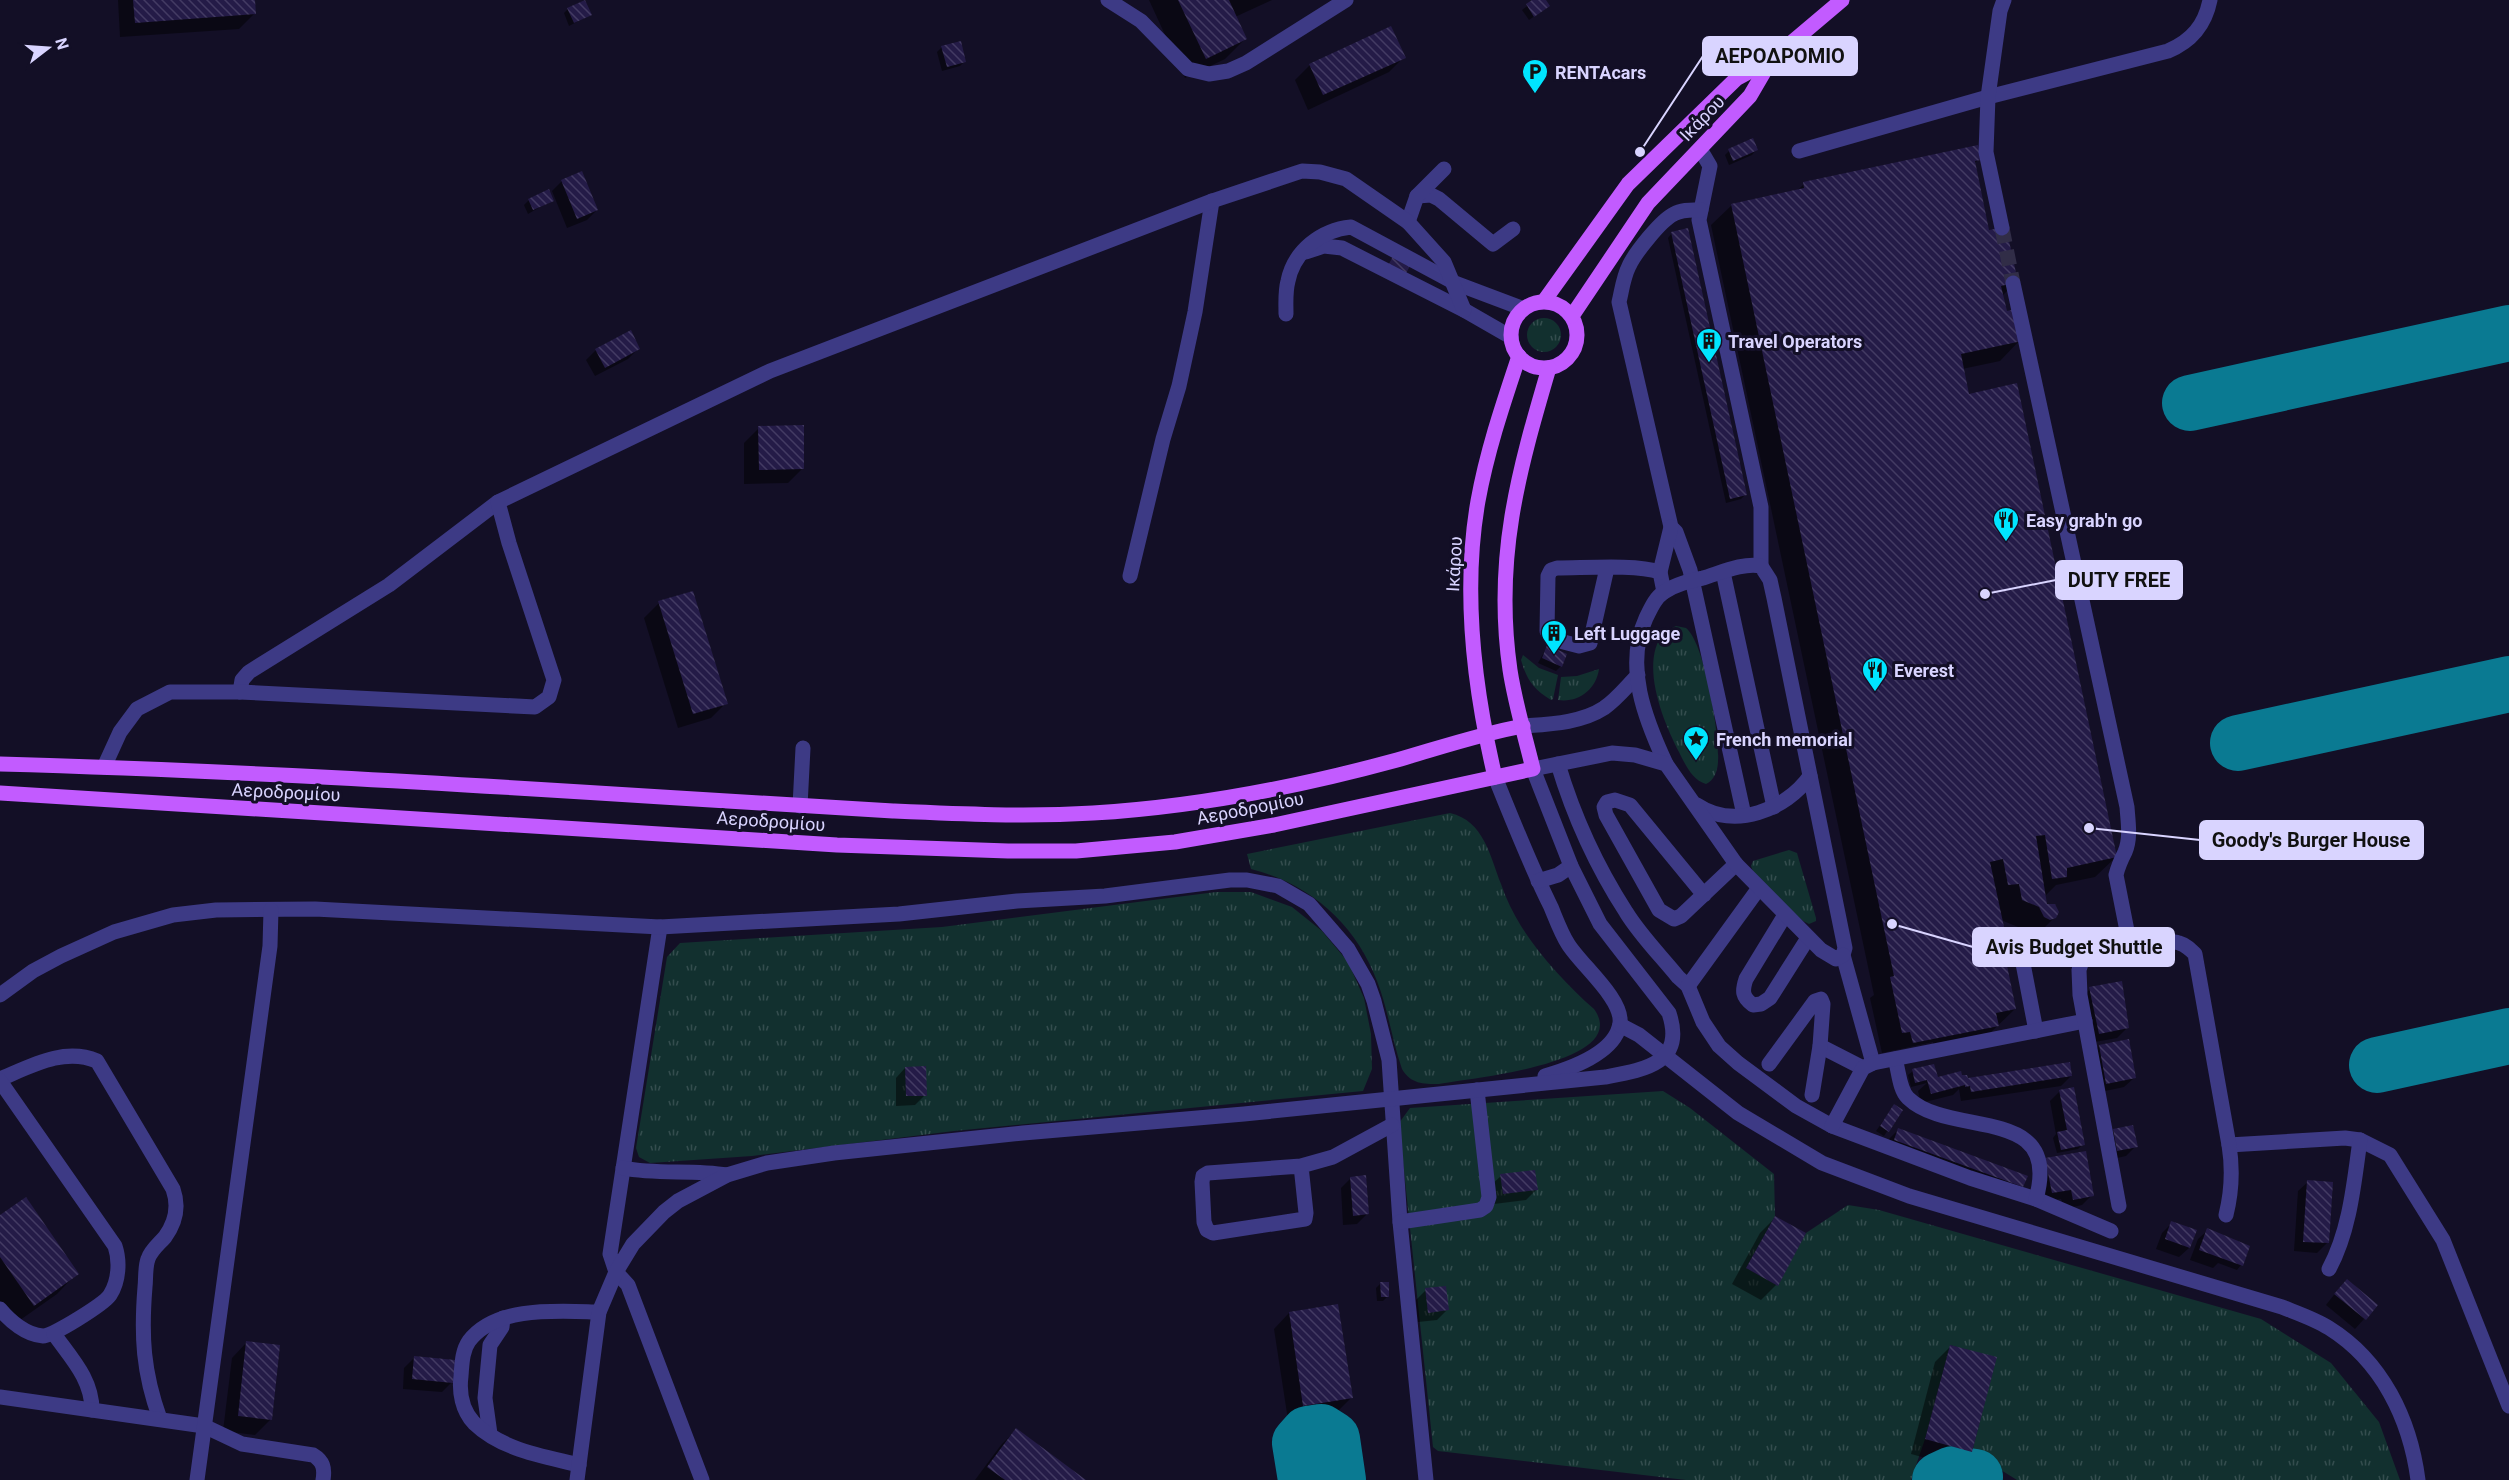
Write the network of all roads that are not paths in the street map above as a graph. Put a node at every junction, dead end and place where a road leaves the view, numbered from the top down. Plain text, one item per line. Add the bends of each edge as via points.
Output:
1 (1108, 0) edge
2 (1346, 0) edge
3 (1842, 0) edge
4 (2004, 0) edge
5 (2210, 0) edge
6 (1771, 60) junction
7 (1988, 97) junction
8 (1700, 149) junction
9 (1798, 151) dead end
10 (1444, 169) dead end
11 (1417, 196) junction
12 (1212, 201) junction
13 (1701, 210) junction
14 (1408, 222) junction
15 (2002, 228) tunnel mouth
16 (1513, 229) dead end
17 (1300, 254) junction
18 (1455, 283) junction
19 (2013, 283) tunnel mouth
20 (1544, 302) junction
21 (1524, 309) junction
22 (1464, 310) junction
23 (1286, 314) dead end
24 (1572, 316) junction
25 (1511, 337) junction
26 (1519, 356) junction
27 (1549, 368) junction
28 (498, 502) junction
29 (1671, 527) junction
30 (1761, 567) junction
31 (1607, 568) junction
32 (1660, 572) junction
33 (1723, 572) junction
34 (1130, 576) dead end
35 (1692, 580) junction
36 (1664, 592) junction
37 (1638, 675) junction
38 (240, 692) junction
39 (1523, 726) junction
40 (1485, 733) junction
41 (803, 748) dead end
42 (0, 764) edge
43 (1558, 764) junction
44 (1666, 764) junction
45 (104, 767) junction
46 (1533, 769) junction
47 (1810, 776) junction
48 (1495, 777) junction
49 (0, 793) edge
50 (1694, 804) junction
51 (800, 806) junction
52 (1774, 807) junction
53 (1744, 815) junction
54 (1736, 864) junction
55 (1571, 866) junction
56 (1538, 881) junction
57 (1759, 888) junction
58 (1704, 895) junction
59 (271, 910) junction
60 (1785, 915) junction
61 (660, 927) junction
62 (1808, 938) junction
63 (2130, 946) junction
64 (2021, 952) dead end
65 (1843, 955) junction
66 (1688, 986) junction
67 (0, 995) edge
68 (2085, 1021) junction
69 (1620, 1024) junction
70 (2036, 1031) junction
71 (1820, 1047) junction
72 (1666, 1055) junction
73 (1895, 1059) junction
74 (1769, 1064) dead end
75 (1868, 1066) junction
76 (0, 1080) edge
77 (1516, 1085) junction
78 (1477, 1090) junction
79 (1812, 1095) dead end
80 (1390, 1098) junction
81 (1392, 1125) junction
82 (1832, 1126) junction
83 (2360, 1140) junction
84 (2229, 1145) junction
85 (1301, 1166) junction
86 (623, 1168) junction
87 (727, 1175) junction
88 (2037, 1199) junction
89 (2119, 1206) dead end
90 (2226, 1215) dead end
91 (1400, 1222) junction
92 (2111, 1231) dead end
93 (2329, 1269) dead end
94 (616, 1272) junction
95 (0, 1309) edge
96 (599, 1312) junction
97 (503, 1318) junction
98 (54, 1334) junction
99 (0, 1397) edge
100 (2509, 1406) edge
101 (92, 1410) junction
102 (160, 1419) junction
103 (204, 1426) junction
104 (490, 1434) junction
105 (578, 1473) edge
106 (197, 1480) edge
107 (323, 1480) edge
108 (702, 1480) edge
109 (1426, 1480) edge
110 (2418, 1480) edge

1 - 2 street via 1141,21 1188,69 1209,74 1245,63
3 - 6 main road, Ικάρου
4 - 7 street
5 - 7 street via 2208,13 2185,44
6 - 8 main road, Ικάρου via 1750,96
6 - 20 main road, Ικάρου via 1736,79 1629,184
7 - 9 street
7 - 15 street via 1986,152
8 - 13 street via 1710,166
8 - 24 main road, Ικάρου via 1648,203
10 - 11 street
11 - 14 street
11 - 16 street via 1439,199 1493,244
12 - 14 street via 1302,171 1320,172 1346,179
12 - 28 street via 770,371
12 - 34 street via 1193,323
13 - 29 street via 1685,210 1664,221 1629,264 1620,302
13 - 30 street via 1699,220 1761,507
14 - 18 street via 1444,262
17 - 18 street via 1336,228 1351,227
17 - 22 street via 1324,246 1342,248
17 - 23 street via 1287,284
18 - 21 street
18 - 22 street
19 - 63 street via 2127,807 2129,833 2116,875
20 - 21 main road
20 - 24 main road via 1555,303
21 - 25 main road via 1517,316
22 - 25 street
24 - 27 main road via 1578,337 1575,348 1560,365
25 - 26 main road
26 - 27 main road via 1528,364
26 - 40 main road, Ικάρου via 1492,437 1474,543 1472,618
27 - 39 main road via 1516,490 1505,564 1510,672
28 - 38 street via 389,585 249,672 242,680
28 - 38 street via 554,680 549,697 535,707
29 - 32 street
29 - 35 street via 1681,543
30 - 33 street
30 - 47 street via 1770,579
31 - 31 street via 1590,643 1579,646 1551,639 1547,631 1551,570
31 - 32 street
32 - 36 street
33 - 35 street
33 - 52 street
35 - 36 street
35 - 53 street
36 - 37 street via 1655,600 1640,632 1636,652
37 - 39 street via 1591,715
37 - 44 street via 1651,731
38 - 45 street via 170,692 137,709 120,732
39 - 40 main road, Αεροδρομίου
39 - 46 main road
40 - 48 main road, Ικάρου
40 - 51 main road, Αεροδρομίου via 1324,777 1169,806 1004,816
41 - 51 street
42 - 45 main road, Αεροδρομίου
43 - 44 street via 1611,753
43 - 46 street
43 - 66 street via 1595,854 1626,913
44 - 50 street
45 - 51 main road, Αεροδρομίου
46 - 48 main road, Αεροδρομίου
46 - 55 street
47 - 52 street via 1794,795
47 - 65 street via 1845,948
48 - 49 main road, Αεροδρομίου via 1263,827 1175,842 1065,851 837,845
48 - 56 street
50 - 53 street via 1726,818
50 - 54 street
52 - 53 street
54 - 57 street
54 - 58 street
55 - 56 street
55 - 72 street via 1600,924 1669,1013 1672,1042
56 - 69 street via 1568,944 1614,1001
57 - 60 street
57 - 66 street
58 - 58 street via 1674,919 1659,910 1606,816 1607,802 1615,800 1630,805
59 - 61 street
59 - 67 street via 173,915 114,932 61,956
59 - 103 street via 270,946
60 - 62 street
60 - 62 street via 1746,979 1742,990 1746,1000 1753,1005 1770,998
61 - 80 street via 898,914 1105,896 1230,880 1262,882 1278,886 1309,904 1348,948 1374,1001 1389,1060
61 - 86 street
62 - 65 street via 1829,957
63 - 68 street via 2082,961 2080,995
63 - 84 street via 2177,942 2195,954
64 - 70 street
65 - 75 street
66 - 82 street via 1703,1022 1719,1046 1796,1106
68 - 70 street
68 - 89 street
69 - 72 street
69 - 77 street via 1598,1054 1563,1071
70 - 73 street
71 - 74 street via 1824,1004 1818,999
71 - 75 street
71 - 79 street
72 - 77 street via 1649,1067 1627,1073
72 - 110 street via 1738,1113 1822,1162 1909,1196 2282,1307 2327,1327 2350,1343 2389,1390 2410,1440
73 - 75 street
73 - 88 street via 1908,1098 1927,1110 2019,1135 2032,1144 2040,1173
75 - 82 street
76 - 98 street via 119,1257 109,1296
76 - 102 street via 70,1055 97,1061 173,1189 176,1216 148,1260 144,1299 142,1345 148,1388
77 - 78 street
78 - 80 street
78 - 91 street via 1489,1197 1486,1206
80 - 81 street
80 - 87 street via 834,1153 767,1163
81 - 85 street via 1333,1156
81 - 91 street
82 - 88 street
83 - 84 street
83 - 93 street via 2350,1208
83 - 100 street via 2390,1155 2443,1240
84 - 90 street via 2232,1192
85 - 85 street via 1203,1176 1207,1230 1213,1233 1305,1220
86 - 87 street via 648,1173 702,1170
86 - 94 street via 610,1248
87 - 94 street via 664,1212 633,1244
88 - 92 street
91 - 109 street
94 - 96 street
94 - 108 street via 628,1285
95 - 98 street via 13,1324 25,1330 41,1336
96 - 97 street via 540,1310
96 - 105 street
97 - 104 street via 502,1327 490,1345 485,1398
97 - 104 street via 470,1340 464,1351 460,1382 462,1401 474,1423
98 - 101 street via 87,1382
99 - 101 street
101 - 102 street
102 - 103 street
103 - 106 street
103 - 107 street via 242,1444 313,1455 321,1460
104 - 105 street via 514,1449

